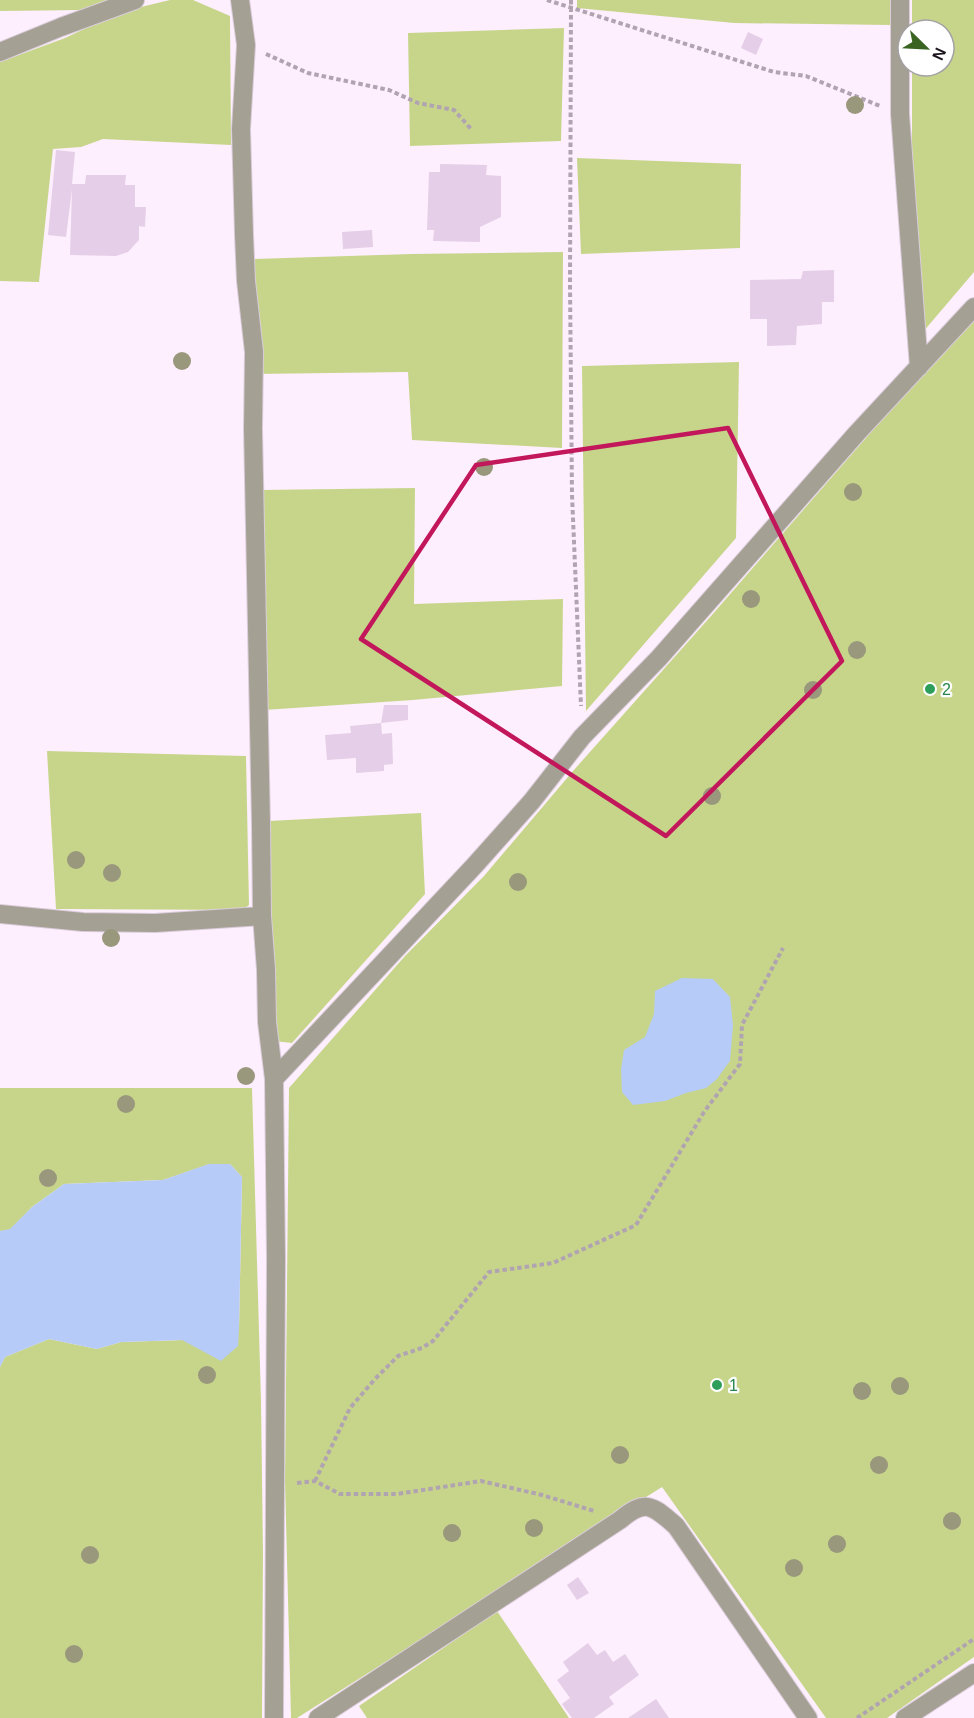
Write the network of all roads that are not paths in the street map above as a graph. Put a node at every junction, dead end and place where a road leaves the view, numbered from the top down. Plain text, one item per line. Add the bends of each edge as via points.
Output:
1 (135, 0) edge
2 (240, 0) edge
3 (900, 0) edge
4 (0, 52) edge
5 (974, 307) edge
6 (919, 368) junction
7 (0, 914) edge
8 (262, 916) junction
9 (274, 1079) junction
10 (974, 1673) edge
11 (274, 1718) edge
12 (318, 1718) edge
13 (808, 1718) edge
14 (905, 1718) edge

1 - 4 street
2 - 8 street via 246,45 242,188 254,352
3 - 6 street via 900,114
5 - 6 street
6 - 9 street via 659,658 582,737 532,801 474,865
7 - 8 street via 83,922
8 - 9 street
9 - 11 street
10 - 14 street
12 - 13 street via 637,1508 647,1507 658,1510 676,1526

